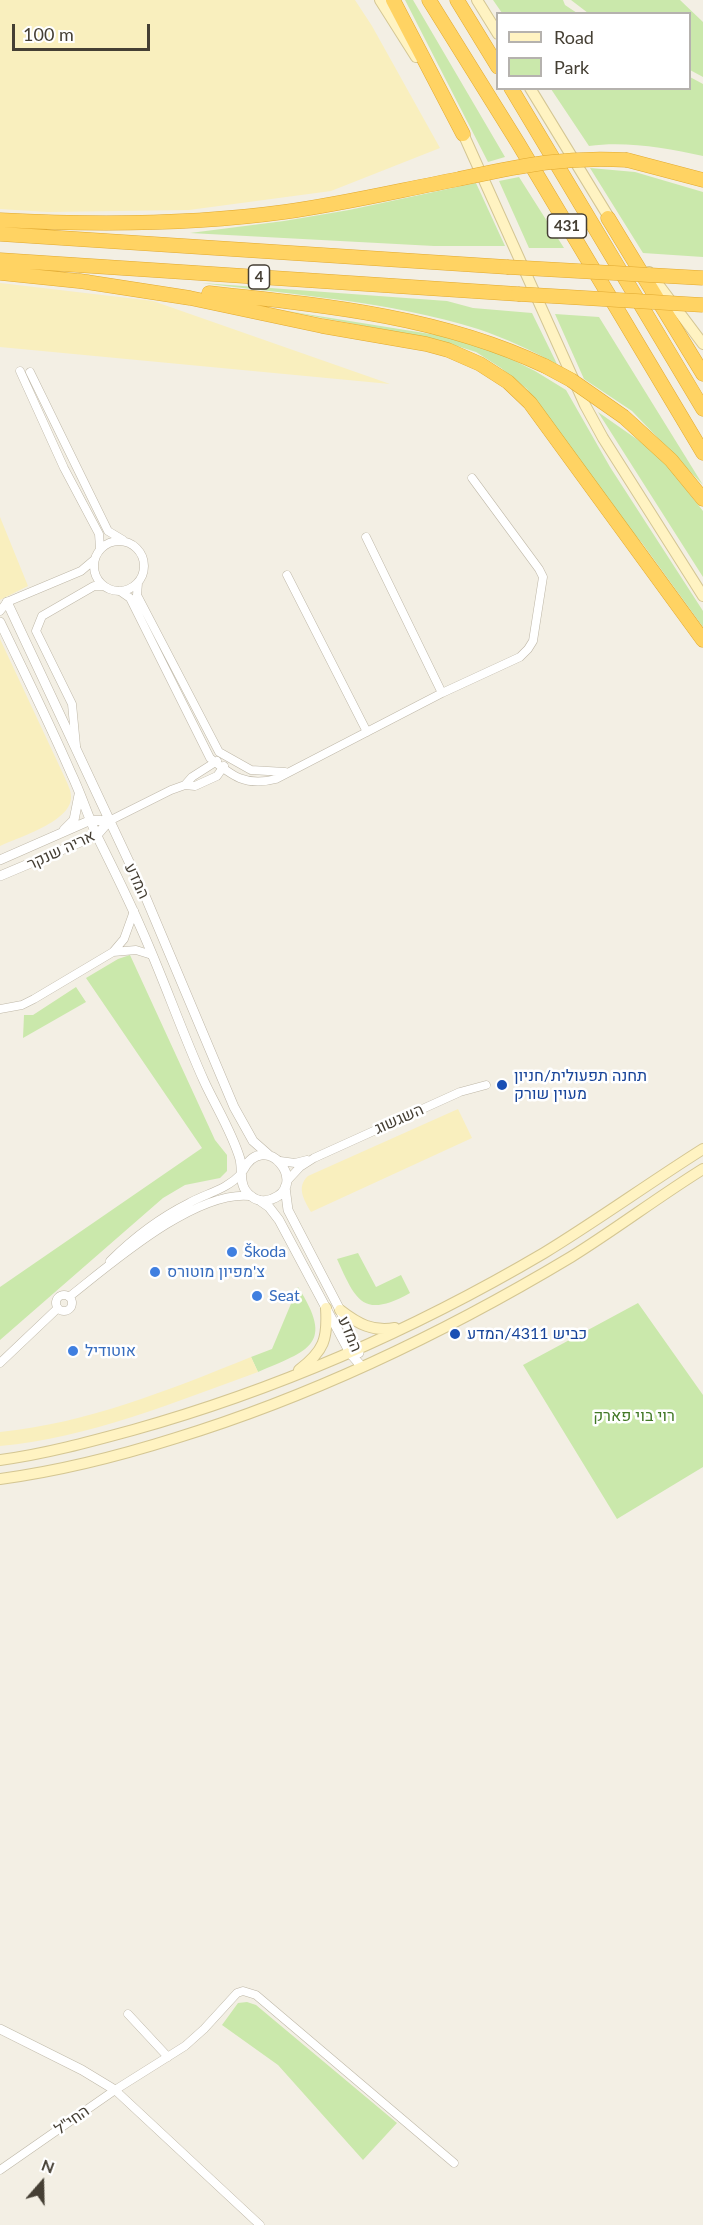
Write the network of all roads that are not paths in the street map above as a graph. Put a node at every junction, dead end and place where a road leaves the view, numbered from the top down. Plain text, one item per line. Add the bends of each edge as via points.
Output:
1 (380, 0) edge
2 (393, 0) edge
3 (429, 0) edge
4 (457, 0) edge
5 (477, 0) edge
6 (496, 31) edge
7 (496, 64) edge
8 (511, 90) edge
9 (531, 90) edge
10 (463, 134) junction
11 (703, 180) edge
12 (608, 218) junction
13 (0, 220) edge
14 (0, 234) edge
15 (0, 260) edge
16 (0, 273) edge
17 (703, 278) edge
18 (80, 281) junction
19 (703, 305) edge
20 (703, 344) edge
21 (20, 371) dead end
22 (30, 372) dead end
23 (703, 374) edge
24 (703, 409) edge
25 (703, 453) edge
26 (472, 478) dead end
27 (703, 499) edge
28 (366, 537) dead end
29 (123, 540) junction
30 (100, 548) junction
31 (94, 560) junction
32 (287, 575) dead end
33 (138, 583) junction
34 (104, 586) junction
35 (120, 591) junction
36 (703, 596) edge
37 (7, 602) junction
38 (0, 611) edge
39 (0, 622) edge
40 (703, 640) edge
41 (442, 693) junction
42 (367, 732) junction
43 (76, 747) junction
44 (227, 757) junction
45 (215, 762) junction
46 (223, 769) junction
47 (289, 772) junction
48 (185, 785) junction
49 (79, 792) junction
50 (91, 820) junction
51 (109, 821) junction
52 (59, 835) junction
53 (97, 835) junction
54 (69, 847) junction
55 (105, 852) junction
56 (0, 860) edge
57 (0, 876) edge
58 (134, 911) junction
59 (113, 952) junction
60 (152, 955) junction
61 (0, 1009) edge
62 (486, 1084) dead end
63 (703, 1149) edge
64 (270, 1156) junction
65 (314, 1158) junction
66 (280, 1161) junction
67 (703, 1169) edge
68 (242, 1172) junction
69 (286, 1184) junction
70 (255, 1198) junction
71 (94, 1277) junction
72 (326, 1308) junction
73 (340, 1310) junction
74 (408, 1326) junction
75 (354, 1351) junction
76 (0, 1363) edge
77 (362, 1367) junction
78 (286, 1379) junction
79 (0, 1460) edge
80 (0, 1479) edge
81 (128, 2014) dead end
82 (0, 2029) edge
83 (168, 2057) junction
84 (115, 2090) junction
85 (453, 2163) dead end
86 (0, 2170) edge
87 (260, 2225) edge

1 - 10 main road
2 - 10 highway
3 - 25 highway, 431
4 - 7 highway
5 - 6 main road
8 - 24 highway, 431
9 - 12 main road
10 - 36 main road via 585,405
11 - 13 highway, bridge via 627,160 586,158 543,161 285,212 230,218 153,224
12 - 20 main road
12 - 23 highway
14 - 17 highway, 4, bridge
15 - 19 highway, 4, bridge
16 - 18 highway
18 - 27 highway, bridge via 248,297 403,319 491,342 571,380 624,417 671,460
18 - 40 highway via 426,344 480,364 508,382 530,403
21 - 30 street via 99,534
22 - 29 street via 108,531
26 - 41 street via 539,569 542,588 533,641 528,649 520,657
28 - 41 street
29 - 30 street
29 - 33 street via 142,554 144,570
30 - 31 street
31 - 34 street via 94,572
31 - 37 street via 81,571
32 - 42 street
33 - 35 street
33 - 44 street via 137,594 219,752
34 - 35 street
34 - 43 street via 94,586 42,616 36,631 72,704
35 - 45 street via 130,598 204,748
37 - 38 street
37 - 43 street, המדע
39 - 49 street, המדע
41 - 42 street
42 - 47 street
43 - 51 street, המדע
44 - 45 street
44 - 46 street
44 - 47 street via 251,770
45 - 46 street
45 - 48 street
46 - 47 street via 247,782 265,782
46 - 48 street via 195,786
48 - 51 street
49 - 50 street, המדע
49 - 52 street via 74,820
50 - 51 street, אריה שנקר
50 - 52 street, אריה שנקר
50 - 53 street, המדע
51 - 53 street, אריה שנקר
51 - 64 street, המדע via 146,898 234,1107 253,1141
52 - 56 street, אריה שנקר
53 - 54 street, אריה שנקר
53 - 55 street, המדע
54 - 55 street via 91,845
54 - 57 street, אריה שנקר
55 - 58 street, המדע
58 - 59 street via 124,939
58 - 60 street, המדע
59 - 60 street via 136,950
59 - 61 street via 34,999
60 - 68 street, המדע via 192,1054 233,1140
62 - 65 street, השגשוג
63 - 74 main road via 544,1253
64 - 66 street
64 - 68 street via 257,1156
65 - 66 street, השגשוג
65 - 69 street, השגשוג
66 - 69 street
67 - 77 main road via 532,1279 439,1331
68 - 70 street via 243,1187
68 - 71 street via 225,1188 154,1222
69 - 70 street via 272,1200
69 - 73 street, המדע via 288,1209
70 - 71 street via 230,1196 198,1207
70 - 72 street, המדע via 279,1220
71 - 76 street via 69,1298 58,1298 58,1308
72 - 75 street, המדע
72 - 78 main road via 323,1345 309,1362
73 - 74 main road via 370,1328
73 - 75 street, המדע
74 - 75 main road
75 - 77 street, המדע
75 - 78 main road
77 - 80 main road via 192,1433 85,1463
78 - 79 main road via 174,1419 88,1443
81 - 83 street
82 - 84 street
83 - 84 street, החי"ל
83 - 85 street, החי"ל via 196,2038 237,1993 249,1992
84 - 86 street, החי"ל
84 - 87 street

